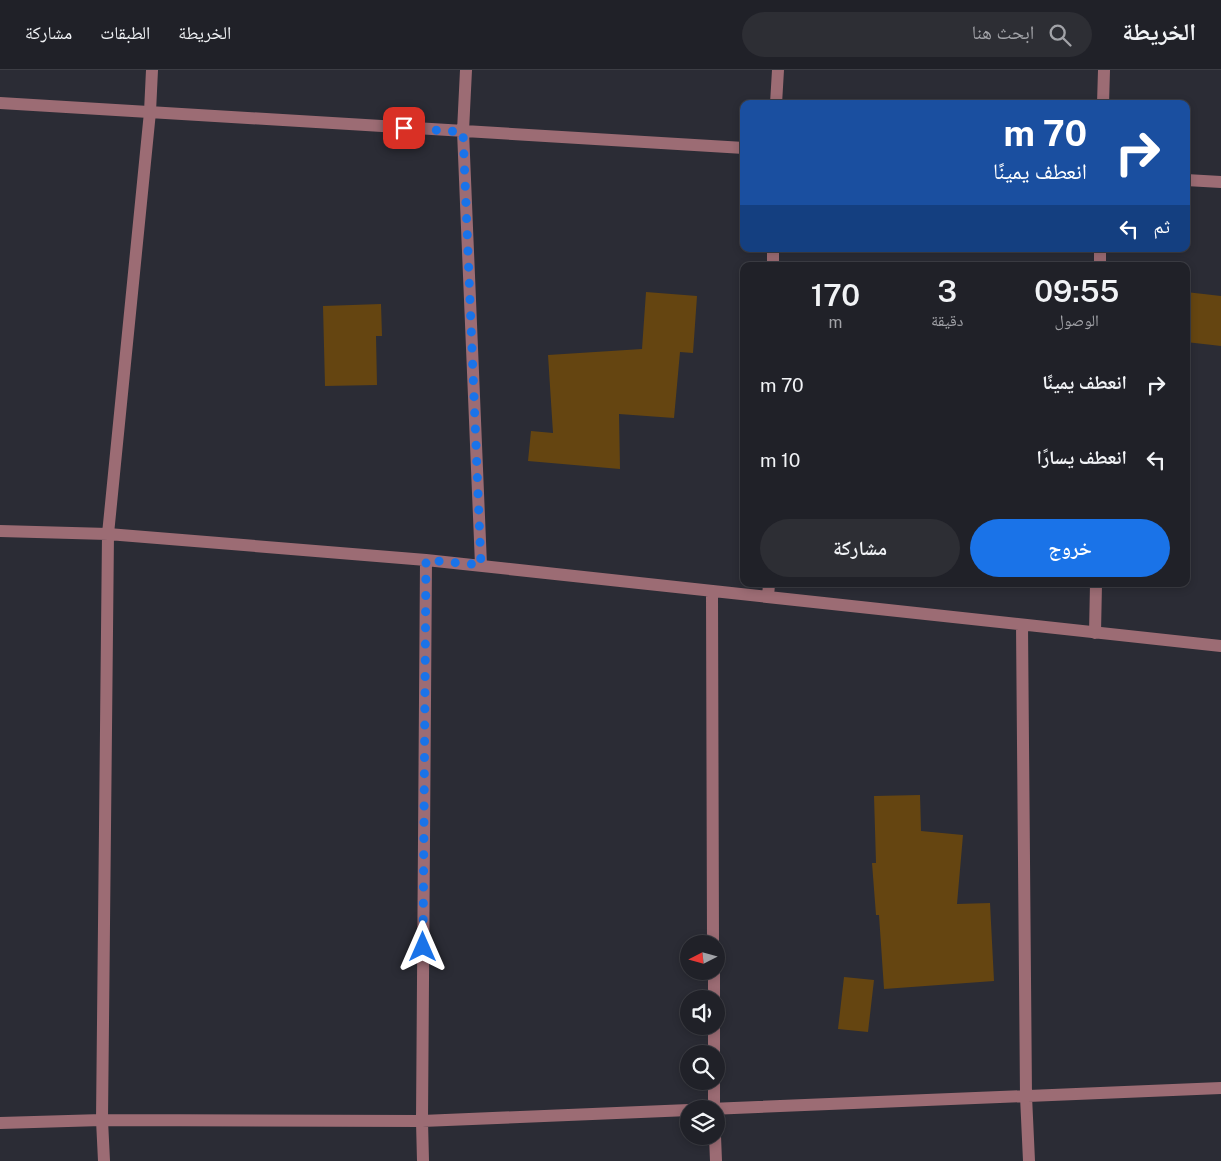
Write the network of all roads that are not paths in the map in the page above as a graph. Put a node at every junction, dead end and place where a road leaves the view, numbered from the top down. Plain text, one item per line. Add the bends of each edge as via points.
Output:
1 (152, 70) edge
2 (466, 70) edge
3 (778, 70) edge
4 (1104, 70) edge
5 (776, 100) edge
6 (1104, 100) edge
7 (0, 103) edge
8 (150, 112) junction
9 (463, 132) junction
10 (740, 148) edge
11 (1190, 180) edge
12 (1221, 182) edge
13 (0, 531) edge
14 (108, 534) junction
15 (426, 560) junction
16 (481, 565) junction
17 (1096, 587) edge
18 (712, 590) junction
19 (768, 590) edge
20 (1022, 624) junction
21 (1095, 633) junction
22 (1221, 646) edge
23 (713, 935) edge
24 (1221, 1088) edge
25 (1026, 1096) junction
26 (725, 1109) edge
27 (680, 1110) edge
28 (102, 1120) junction
29 (422, 1121) junction
30 (0, 1124) edge
31 (715, 1145) edge
32 (104, 1161) edge
33 (423, 1161) edge
34 (716, 1161) edge
35 (1028, 1161) edge

1 - 8 street
2 - 9 street
3 - 5 street
4 - 6 street
7 - 8 street
8 - 9 street
8 - 14 street
9 - 10 street
9 - 16 street
11 - 12 street
13 - 14 street
14 - 15 street
14 - 28 street
15 - 16 street
15 - 29 street
16 - 18 street
17 - 21 street
18 - 19 street
18 - 23 street
19 - 20 street
20 - 21 street
20 - 25 street
21 - 22 street
24 - 25 street
25 - 26 street
25 - 35 street
27 - 29 street
28 - 29 street
28 - 30 street
28 - 32 street
29 - 33 street
31 - 34 street

